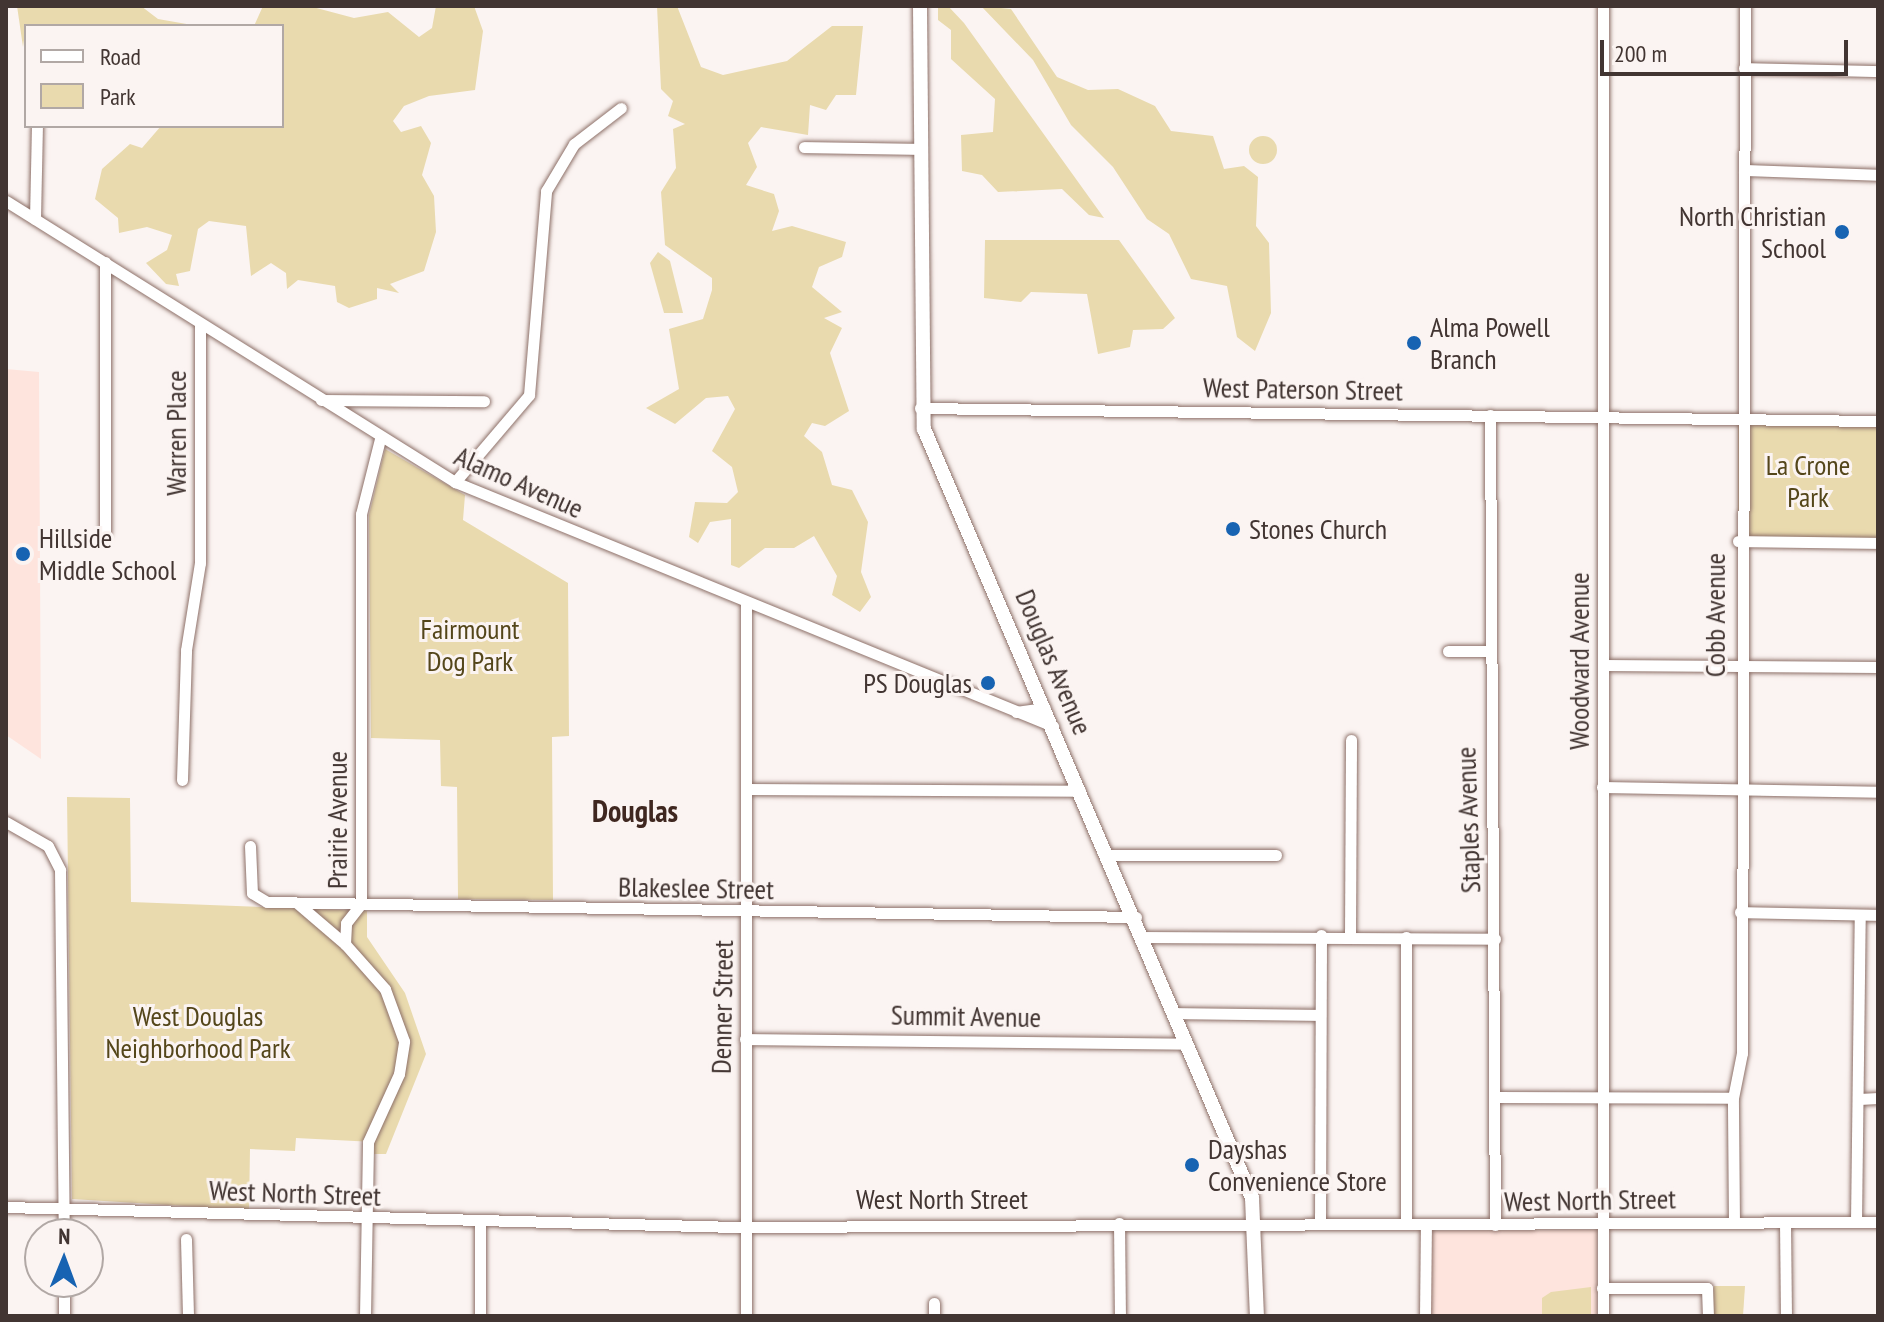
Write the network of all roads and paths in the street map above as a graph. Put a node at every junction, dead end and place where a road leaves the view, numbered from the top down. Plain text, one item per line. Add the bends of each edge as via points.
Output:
1 (920, 6) edge
2 (1603, 6) edge
3 (1745, 6) edge
4 (1744, 68) junction
5 (1878, 71) edge
6 (621, 108) dead end
7 (37, 128) edge
8 (804, 147) dead end
9 (920, 149) junction
10 (1744, 170) junction
11 (1878, 175) edge
12 (6, 201) edge
13 (35, 219) junction
14 (105, 262) junction
15 (200, 324) junction
16 (321, 400) junction
17 (484, 401) dead end
18 (920, 408) junction
19 (1490, 415) junction
20 (1603, 416) junction
21 (1738, 419) junction
22 (1878, 421) edge
23 (380, 439) junction
24 (455, 482) junction
25 (105, 532) dead end
26 (1738, 541) junction
27 (1878, 543) edge
28 (746, 603) junction
29 (1448, 651) dead end
30 (1490, 651) junction
31 (1604, 665) junction
32 (1739, 666) junction
33 (1878, 667) edge
34 (1045, 708) junction
35 (1016, 712) junction
36 (1053, 726) junction
37 (1351, 740) dead end
38 (182, 780) dead end
39 (1602, 787) junction
40 (746, 789) junction
41 (1080, 791) junction
42 (1739, 791) junction
43 (1878, 792) edge
44 (6, 822) edge
45 (250, 846) dead end
46 (1108, 855) junction
47 (1276, 855) dead end
48 (296, 903) junction
49 (361, 904) junction
50 (1740, 912) junction
51 (747, 914) junction
52 (1860, 915) junction
53 (1878, 915) edge
54 (1137, 917) junction
55 (1321, 935) junction
56 (1350, 935) junction
57 (1144, 937) junction
58 (1406, 937) junction
59 (1495, 939) junction
60 (345, 944) junction
61 (1173, 1013) junction
62 (1319, 1015) junction
63 (745, 1039) junction
64 (1186, 1044) junction
65 (1495, 1097) junction
66 (1733, 1098) junction
67 (1878, 1098) edge
68 (1605, 1099) junction
69 (1859, 1099) junction
70 (6, 1207) edge
71 (64, 1209) junction
72 (64, 1218) edge
73 (366, 1220) junction
74 (480, 1222) junction
75 (1604, 1222) junction
76 (1785, 1222) junction
77 (1856, 1222) junction
78 (1878, 1222) edge
79 (1119, 1223) junction
80 (1257, 1223) junction
81 (1320, 1223) junction
82 (1734, 1223) junction
83 (1406, 1224) junction
84 (1426, 1224) junction
85 (1495, 1225) junction
86 (745, 1226) junction
87 (186, 1239) dead end
88 (1602, 1288) junction
89 (934, 1303) dead end
90 (188, 1316) edge
91 (365, 1316) edge
92 (480, 1316) edge
93 (746, 1316) edge
94 (934, 1316) edge
95 (1120, 1316) edge
96 (1257, 1316) edge
97 (1425, 1316) edge
98 (1603, 1316) edge
99 (1708, 1316) edge
100 (1786, 1316) edge

1 - 9 main road, Douglas Avenue
2 - 20 street, Woodward Avenue
3 - 4 street, Cobb Avenue
4 - 5 street
4 - 10 street, Cobb Avenue
6 - 24 street via 574,144 546,191 529,395
7 - 13 street
8 - 9 street
9 - 18 main road, Douglas Avenue
10 - 11 street
10 - 21 street, Cobb Avenue
12 - 13 street, Alamo Avenue
13 - 14 street, Alamo Avenue
14 - 15 street, Alamo Avenue
14 - 25 street
15 - 16 street, Alamo Avenue
15 - 38 street, Warren Place via 200,563 186,650
16 - 17 street
16 - 23 street, Alamo Avenue
18 - 19 street, West Paterson Street
18 - 34 main road, Douglas Avenue
19 - 20 street, West Paterson Street
19 - 30 street, Staples Avenue
20 - 21 street, West Paterson Street
20 - 31 street, Woodward Avenue
21 - 22 street, West Paterson Street
21 - 26 street, Cobb Avenue
23 - 24 street, Alamo Avenue
23 - 49 street, Prairie Avenue via 361,514
24 - 28 street, Alamo Avenue
26 - 27 street
26 - 32 street, Cobb Avenue
28 - 35 street, Alamo Avenue
28 - 40 street, Denner Street
29 - 30 street
30 - 59 street, Staples Avenue
31 - 32 street
31 - 39 street, Woodward Avenue
32 - 33 street
32 - 42 street, Cobb Avenue
34 - 35 street
34 - 36 main road, Douglas Avenue
35 - 36 street, Alamo Avenue
36 - 41 main road, Douglas Avenue
37 - 56 street
39 - 42 street
39 - 68 street, Woodward Avenue
40 - 41 street
40 - 51 street, Denner Street
41 - 46 main road, Douglas Avenue
42 - 43 street
42 - 50 street, Cobb Avenue
44 - 71 street via 48,846 57,861
45 - 48 street, Blakeslee Street via 256,899
46 - 47 street
46 - 54 main road, Douglas Avenue
48 - 49 street, Blakeslee Street
48 - 60 street
49 - 51 street, Blakeslee Street
49 - 60 street, Prairie Avenue via 346,923
50 - 52 street
50 - 66 street, Cobb Avenue via 1742,1053
51 - 54 street, Blakeslee Street
51 - 63 street, Denner Street
52 - 53 street
52 - 69 street
54 - 57 main road, Douglas Avenue
55 - 56 street
55 - 57 street
55 - 62 street
56 - 58 street
57 - 61 main road, Douglas Avenue
58 - 59 street
58 - 83 street
59 - 65 street, Staples Avenue
60 - 73 street via 385,989 403,1031 399,1074 368,1142
61 - 62 street
61 - 64 main road, Douglas Avenue
62 - 81 street
63 - 64 street, Summit Avenue
63 - 86 street, Denner Street
64 - 80 main road, Douglas Avenue
65 - 68 street
65 - 85 street, Staples Avenue
66 - 68 street
66 - 82 street, Cobb Avenue
67 - 69 street
68 - 75 street, Woodward Avenue
69 - 77 street
70 - 71 street, West North Street
71 - 72 street
71 - 73 street, West North Street
73 - 74 street, West North Street
73 - 91 street
74 - 86 street, West North Street
74 - 92 street
75 - 82 street, West North Street
75 - 85 street, West North Street
75 - 88 street, Woodward Avenue
76 - 77 street, West North Street
76 - 82 street, West North Street
76 - 100 street
77 - 78 street, West North Street
79 - 80 street, West North Street
79 - 86 street, West North Street
79 - 95 street
80 - 81 street, West North Street
80 - 96 main road, Douglas Avenue
81 - 83 street, West North Street
83 - 84 street, West North Street
84 - 85 street, West North Street
84 - 97 street
86 - 93 street, Denner Street
87 - 90 street
88 - 98 street, Woodward Avenue
88 - 99 street via 1707,1288
89 - 94 street

